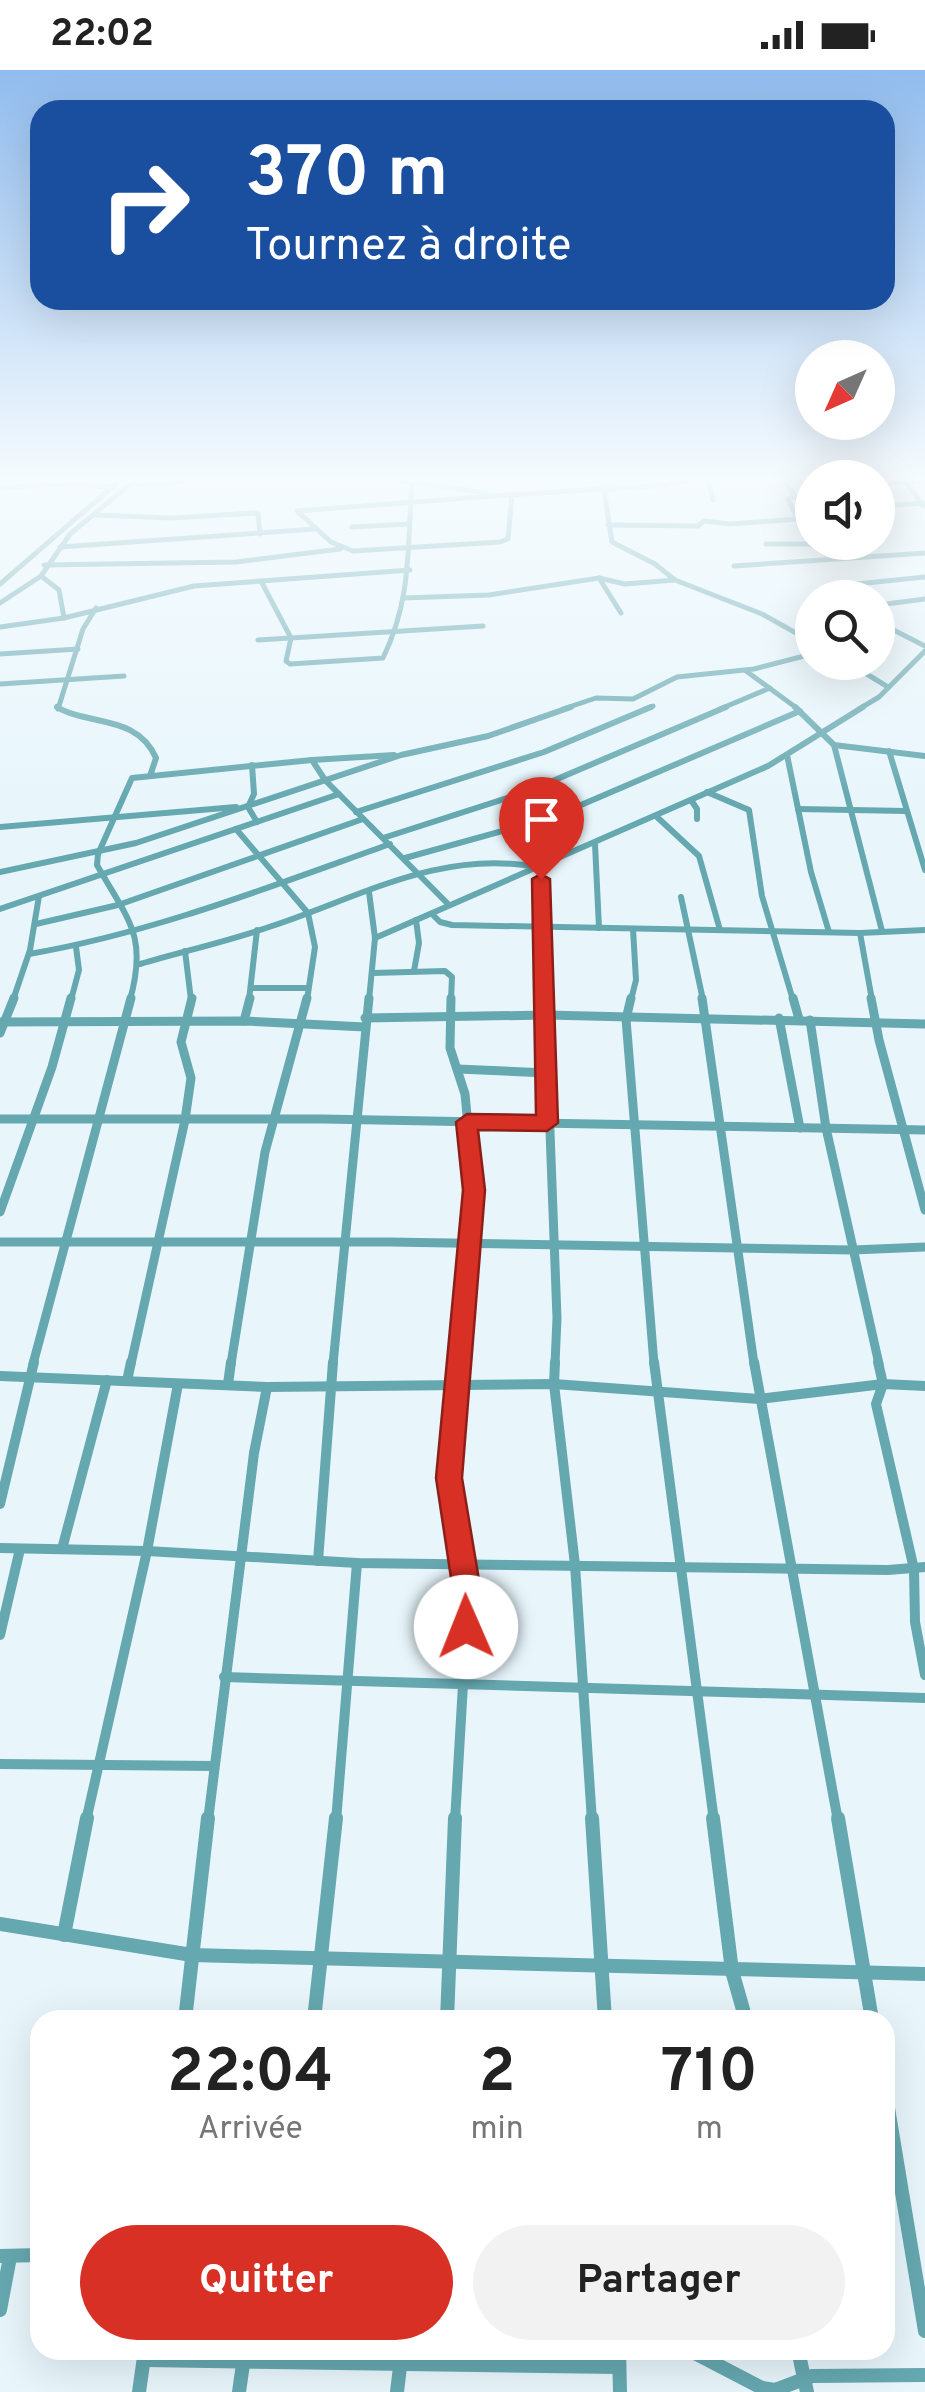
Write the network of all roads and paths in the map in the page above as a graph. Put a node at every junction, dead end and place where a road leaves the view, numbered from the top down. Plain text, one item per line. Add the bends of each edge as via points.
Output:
1 (28, 584) edge
2 (52, 584) edge
3 (231, 584) edge
4 (263, 584) edge
5 (406, 584) edge
6 (556, 584) edge
7 (604, 584) edge
8 (686, 584) edge
9 (403, 598) junction
10 (925, 599) edge
11 (0, 603) edge
12 (895, 603) edge
13 (96, 608) junction
14 (620, 613) dead end
15 (64, 618) junction
16 (483, 626) dead end
17 (0, 627) edge
18 (895, 629) edge
19 (396, 631) junction
20 (795, 632) edge
21 (291, 638) junction
22 (258, 640) dead end
23 (925, 648) edge
24 (78, 649) junction
25 (0, 654) edge
26 (795, 658) edge
27 (744, 669) junction
28 (124, 676) dead end
29 (65, 680) junction
30 (877, 680) edge
31 (0, 684) edge
32 (888, 687) junction
33 (770, 688) junction
34 (653, 706) dead end
35 (800, 711) junction
36 (825, 734) junction
37 (834, 745) junction
38 (889, 751) junction
39 (401, 755) junction
40 (787, 755) junction
41 (925, 756) edge
42 (312, 760) junction
43 (252, 765) junction
44 (150, 776) junction
45 (325, 780) junction
46 (707, 792) junction
47 (339, 794) junction
48 (691, 800) junction
49 (248, 806) junction
50 (850, 808) junction
51 (798, 809) junction
52 (906, 811) junction
53 (356, 812) junction
54 (117, 816) junction
55 (657, 817) junction
56 (697, 818) dead end
57 (363, 819) junction
58 (257, 822) junction
59 (0, 827) edge
60 (236, 829) junction
61 (387, 842) junction
62 (595, 844) junction
63 (98, 854) junction
64 (260, 856) junction
65 (405, 858) junction
66 (538, 866) junction
67 (925, 870) edge
68 (0, 872) edge
69 (421, 874) junction
70 (100, 876) junction
71 (282, 884) junction
72 (369, 892) junction
73 (40, 896) junction
74 (680, 897) dead end
75 (118, 904) junction
76 (449, 905) junction
77 (0, 909) edge
78 (308, 913) junction
79 (432, 914) junction
80 (416, 920) junction
81 (36, 924) junction
82 (133, 928) junction
83 (543, 928) junction
84 (599, 928) junction
85 (633, 929) junction
86 (257, 930) junction
87 (687, 930) junction
88 (720, 930) junction
89 (925, 930) edge
90 (773, 931) junction
91 (882, 931) junction
92 (829, 932) junction
93 (860, 933) junction
94 (376, 938) junction
95 (76, 947) junction
96 (185, 951) junction
97 (29, 954) junction
98 (140, 964) junction
99 (414, 972) junction
100 (372, 973) junction
101 (252, 988) junction
102 (308, 988) junction
103 (451, 1014) junction
104 (547, 1014) junction
105 (779, 1018) junction
106 (626, 1019) junction
107 (804, 1019) junction
108 (708, 1020) junction
109 (63, 1021) junction
110 (124, 1021) junction
111 (2, 1022) edge
112 (186, 1022) junction
113 (244, 1022) junction
114 (365, 1023) junction
115 (302, 1024) junction
116 (876, 1024) junction
117 (925, 1024) edge
118 (0, 1032) edge
119 (458, 1069) junction
120 (547, 1073) junction
121 (0, 1120) edge
122 (34, 1120) junction
123 (96, 1120) junction
124 (185, 1120) junction
125 (272, 1120) junction
126 (359, 1120) junction
127 (467, 1122) junction
128 (547, 1123) junction
129 (633, 1124) junction
130 (720, 1126) junction
131 (800, 1128) junction
132 (826, 1128) junction
133 (904, 1130) junction
134 (925, 1130) edge
135 (925, 1210) edge
136 (0, 1212) edge
137 (0, 1242) edge
138 (65, 1242) junction
139 (159, 1242) junction
140 (250, 1242) junction
141 (346, 1244) junction
142 (469, 1245) junction
143 (551, 1247) junction
144 (925, 1247) edge
145 (647, 1248) junction
146 (739, 1249) junction
147 (854, 1250) junction
148 (0, 1376) edge
149 (29, 1376) junction
150 (106, 1380) junction
151 (127, 1381) junction
152 (178, 1384) junction
153 (228, 1384) junction
154 (459, 1384) junction
155 (554, 1384) junction
156 (883, 1384) junction
157 (331, 1386) junction
158 (925, 1386) edge
159 (266, 1388) junction
160 (656, 1391) junction
161 (759, 1399) junction
162 (0, 1504) edge
163 (0, 1548) edge
164 (20, 1548) junction
165 (62, 1549) junction
166 (147, 1550) junction
167 (244, 1556) junction
168 (318, 1561) junction
169 (357, 1563) junction
170 (462, 1564) junction
171 (575, 1565) junction
172 (793, 1566) junction
173 (683, 1567) junction
174 (920, 1568) edge
175 (0, 1635) edge
176 (925, 1675) edge
177 (224, 1677) junction
178 (347, 1682) junction
179 (462, 1684) junction
180 (583, 1686) junction
181 (698, 1689) junction
182 (816, 1695) junction
183 (925, 1698) edge
184 (0, 1764) edge
185 (101, 1765) junction
186 (214, 1766) junction
187 (0, 1924) edge
188 (64, 1935) junction
189 (192, 1955) junction
190 (318, 1959) junction
191 (449, 1963) junction
192 (599, 1967) junction
193 (732, 1970) junction
194 (863, 1974) junction
195 (925, 1974) edge
196 (186, 2010) edge
197 (315, 2010) edge
198 (448, 2010) edge
199 (604, 2010) edge
200 (743, 2010) edge
201 (870, 2010) edge
202 (895, 2150) edge
203 (30, 2256) edge
204 (5, 2257) edge
205 (0, 2310) edge
206 (925, 2331) edge
207 (143, 2360) edge
208 (243, 2360) edge
209 (401, 2360) edge
210 (466, 2360) edge
211 (619, 2360) edge
212 (707, 2360) edge
213 (800, 2360) edge
214 (618, 2367) junction
215 (925, 2375) edge
216 (806, 2386) edge
217 (140, 2392) edge
218 (239, 2392) edge
219 (396, 2392) edge
220 (620, 2392) edge

1 - 11 street
2 - 15 street
3 - 13 street
4 - 21 street
5 - 9 street
6 - 9 street
7 - 14 street
8 - 20 street
9 - 19 street
10 - 12 street
13 - 15 street
13 - 24 street
15 - 17 street
16 - 19 street
18 - 23 street
19 - 21 street
19 - 21 street via 382,658 363,662 290,664
21 - 22 street
23 - 32 street
24 - 25 street
24 - 29 street
26 - 27 street
27 - 33 street
27 - 39 street via 677,678 633,698 596,698 488,736
28 - 29 street
29 - 31 street
29 - 44 street via 56,709 146,738 156,758
30 - 32 street
32 - 36 street
33 - 35 street
33 - 61 street
34 - 53 street via 478,776
35 - 36 street
35 - 65 street via 553,817
36 - 37 street
36 - 40 street
37 - 38 street
37 - 50 street
38 - 41 street
38 - 52 street
39 - 42 street
39 - 45 street
40 - 46 street
40 - 51 street
42 - 43 street
42 - 45 street
43 - 44 street
43 - 49 street
44 - 54 street via 130,779
45 - 47 street
45 - 49 street
46 - 48 street
46 - 90 street via 749,810
47 - 53 street
47 - 58 street
48 - 55 street
48 - 56 street
49 - 54 street
49 - 58 street
49 - 63 street
50 - 51 street
50 - 52 street
50 - 91 street
51 - 92 street
52 - 67 street
53 - 57 street
54 - 59 street
54 - 63 street
55 - 62 street
55 - 88 street via 699,856
57 - 61 street
57 - 64 street
58 - 60 street
60 - 64 street
60 - 70 street
61 - 65 street
61 - 71 street
62 - 66 street
62 - 84 street
63 - 68 street
63 - 70 street
64 - 71 street
64 - 75 street
65 - 69 street
66 - 69 street via 486,858
66 - 76 street
66 - 83 street
69 - 72 street
69 - 76 street
70 - 73 street
70 - 75 street
71 - 78 street
71 - 82 street
72 - 78 street
72 - 94 street
73 - 77 street
73 - 81 street
74 - 87 street
75 - 81 street
75 - 82 street
76 - 79 street
78 - 86 street
78 - 102 street via 314,928
79 - 80 street
79 - 83 street via 452,925
80 - 94 street
80 - 99 street
81 - 97 street
82 - 95 street
82 - 98 street
83 - 84 street
83 - 104 street
84 - 85 street
85 - 87 street
85 - 106 street via 636,980
86 - 96 street
86 - 101 street
87 - 88 street
87 - 108 street
88 - 90 street
89 - 91 street
90 - 92 street
90 - 107 street
91 - 93 street
92 - 93 street
93 - 116 street
94 - 100 street
95 - 97 street
95 - 109 street via 80,970
96 - 98 street
96 - 112 street via 193,994
97 - 111 street
98 - 110 street
99 - 100 street
99 - 103 street via 450,973
100 - 114 street
101 - 102 street
101 - 113 street
102 - 115 street
103 - 104 street
103 - 114 street
103 - 119 street via 450,1048
104 - 106 street
104 - 120 street
105 - 107 street
105 - 108 street
105 - 131 street
106 - 108 street
106 - 129 street
107 - 116 street
107 - 132 street
108 - 130 street
109 - 110 street
109 - 111 street
109 - 122 street
110 - 112 street
110 - 123 street
111 - 118 street
112 - 113 street
112 - 124 street via 181,1042 191,1078
113 - 115 street
114 - 115 street
114 - 126 street
115 - 125 street
116 - 117 street
116 - 133 street
119 - 120 street
119 - 127 street
120 - 128 street
121 - 122 street
122 - 123 street
122 - 136 street
123 - 124 street
123 - 138 street
124 - 125 street
124 - 139 street
125 - 126 street
125 - 140 street
126 - 127 street
126 - 141 street
127 - 128 street
127 - 142 street via 474,1190
128 - 129 street
128 - 143 street
129 - 130 street
129 - 145 street
130 - 131 street
130 - 146 street
131 - 132 street
132 - 133 street
132 - 147 street
133 - 134 street
133 - 135 street
137 - 138 street
138 - 139 street
138 - 149 street
139 - 140 street
139 - 151 street
140 - 141 street
140 - 153 street
141 - 142 street
141 - 157 street
142 - 143 street
142 - 154 street
143 - 145 street
143 - 155 street
144 - 147 street
145 - 146 street
145 - 160 street
146 - 147 street
146 - 161 street
147 - 156 street
148 - 149 street
149 - 150 street
149 - 162 street
150 - 151 street
150 - 165 street
151 - 152 street
152 - 153 street
152 - 166 street
153 - 159 street
154 - 155 street
154 - 157 street
154 - 170 street via 449,1478
155 - 160 street
155 - 171 street
156 - 158 street
156 - 161 street
156 - 174 street via 876,1404
157 - 159 street
157 - 168 street
159 - 167 street
160 - 161 street
160 - 173 street
161 - 172 street
163 - 164 street
164 - 165 street
164 - 175 street
165 - 166 street
166 - 167 street
166 - 185 street
167 - 168 street
167 - 177 street
168 - 169 street
169 - 170 street
169 - 178 street
170 - 171 street
170 - 179 street via 468,1598
171 - 173 street
171 - 180 street
172 - 173 street
172 - 174 street
172 - 182 street
173 - 181 street
174 - 176 street via 915,1622
177 - 178 street
177 - 186 street
178 - 179 street
178 - 190 street
179 - 180 street
179 - 191 street
180 - 181 street
180 - 192 street
181 - 182 street
181 - 193 street
182 - 183 street
182 - 194 street
184 - 185 street
185 - 186 street
185 - 188 street
186 - 189 street
187 - 188 street
188 - 189 street
189 - 190 street
189 - 196 street
190 - 191 street
190 - 197 street
191 - 192 street
191 - 198 street
192 - 193 street
192 - 199 street
193 - 194 street
193 - 200 street
194 - 195 street
194 - 201 street
202 - 206 street
203 - 204 street
204 - 205 street
207 - 217 street
208 - 218 street
209 - 219 street
210 - 214 street
211 - 214 street
212 - 216 street via 762,2388
213 - 216 street
214 - 220 street
215 - 216 street via 854,2373

